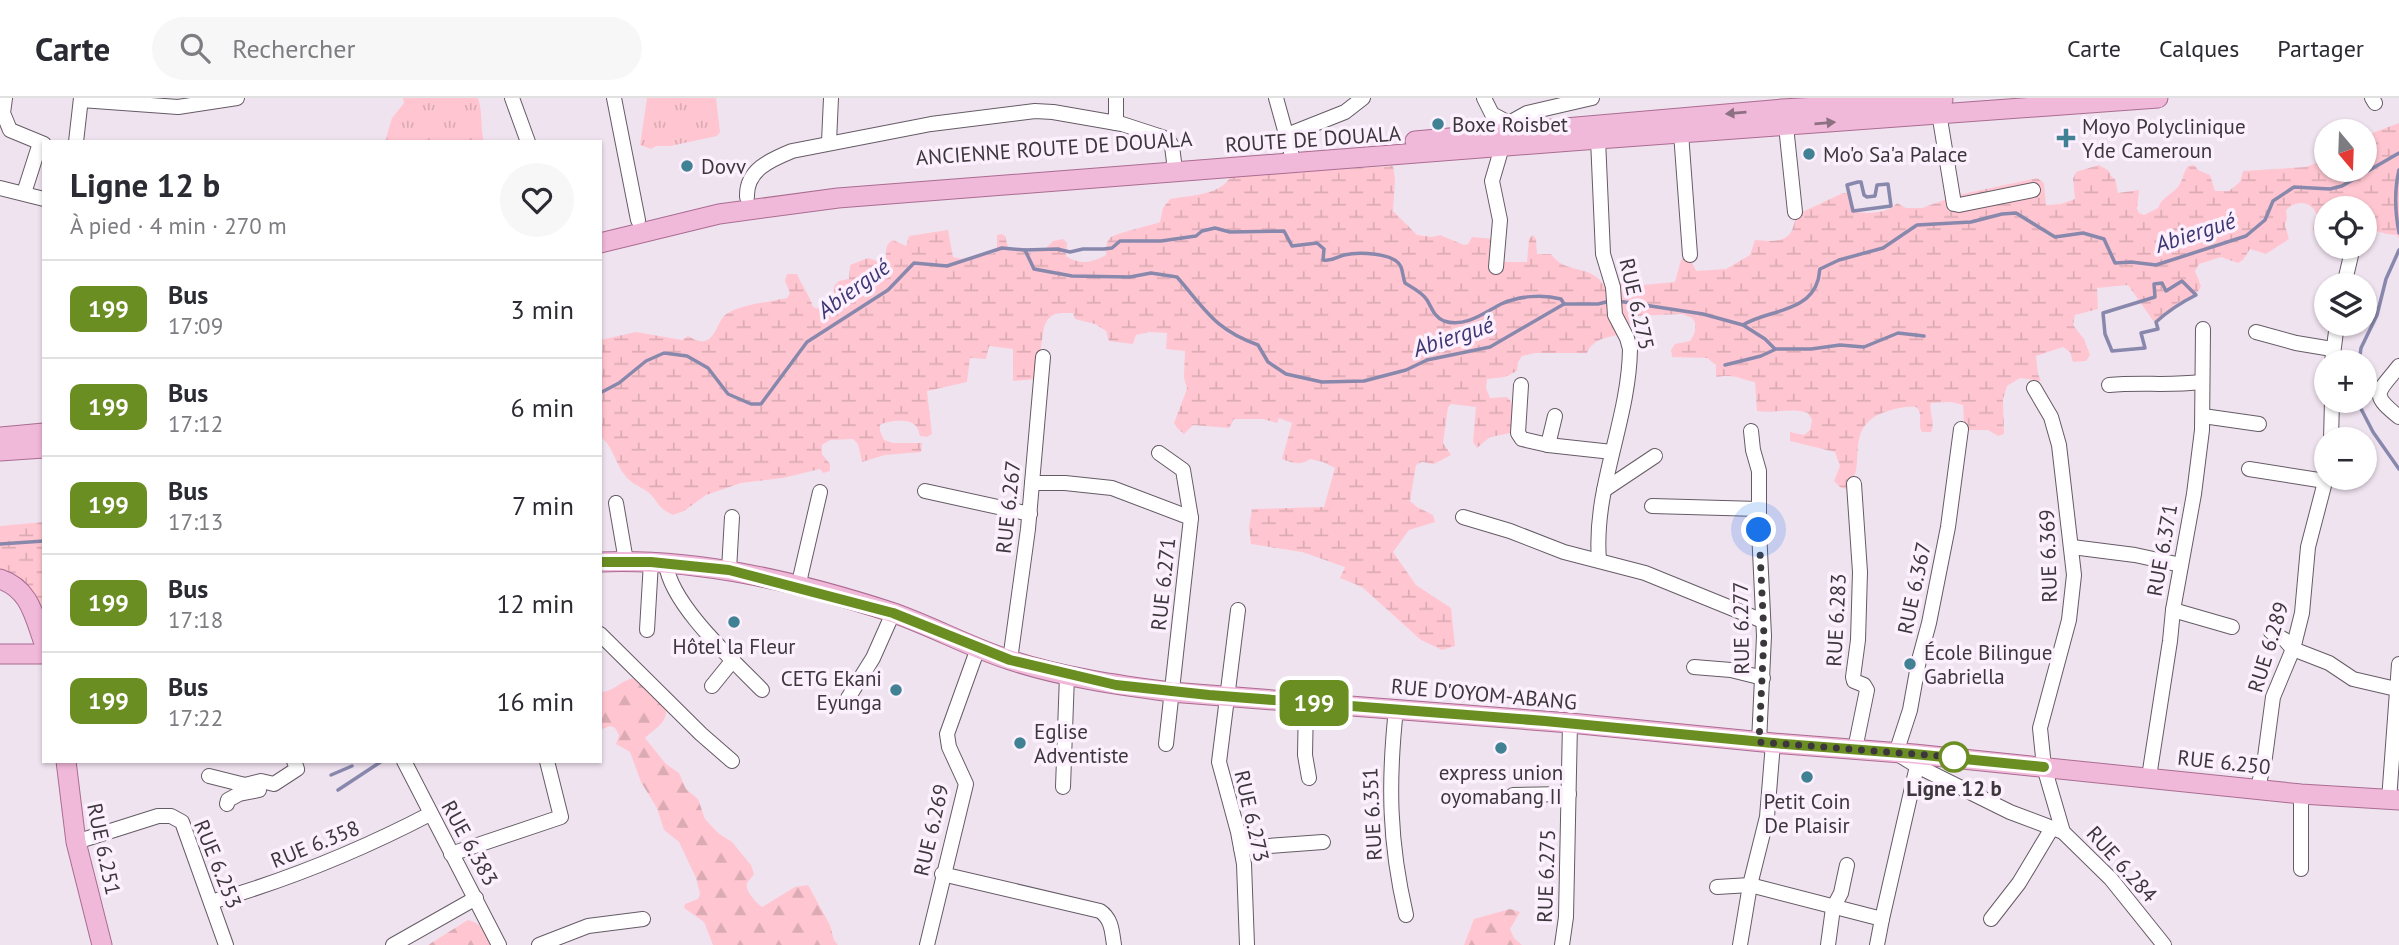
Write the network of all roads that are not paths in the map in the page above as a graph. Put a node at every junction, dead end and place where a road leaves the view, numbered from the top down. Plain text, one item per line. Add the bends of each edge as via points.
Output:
1 (5, 98) edge
2 (237, 98) edge
3 (512, 98) edge
4 (614, 98) edge
5 (831, 98) edge
6 (1116, 98) edge
7 (1276, 98) edge
8 (1363, 98) edge
9 (1484, 98) edge
10 (1592, 98) edge
11 (1975, 98) edge
12 (2158, 98) edge
13 (81, 99) edge
14 (1034, 104) edge
15 (1939, 113) junction
16 (1116, 123) junction
17 (1786, 126) junction
18 (1681, 133) junction
19 (1506, 134) junction
20 (1598, 139) junction
21 (76, 140) edge
22 (527, 140) edge
23 (829, 142) junction
24 (1289, 143) junction
25 (42, 144) edge
26 (1174, 162) junction
27 (0, 188) edge
28 (2034, 190) dead end
29 (24, 193) junction
30 (747, 197) junction
31 (42, 199) edge
32 (718, 208) junction
33 (1795, 212) dead end
34 (638, 220) junction
35 (602, 229) edge
36 (602, 242) edge
37 (1690, 255) dead end
38 (1496, 267) dead end
39 (2203, 329) dead end
40 (2256, 332) dead end
41 (2315, 350) edge
42 (1043, 357) dead end
43 (2399, 366) edge
44 (2201, 382) junction
45 (2109, 385) dead end
46 (1521, 386) dead end
47 (2034, 388) dead end
48 (1555, 416) dead end
49 (2203, 416) junction
50 (2399, 417) edge
51 (2259, 424) dead end
52 (1961, 429) dead end
53 (1751, 430) dead end
54 (42, 432) edge
55 (0, 437) edge
56 (1548, 445) junction
57 (42, 448) edge
58 (0, 451) edge
59 (1612, 452) junction
60 (1159, 453) dead end
61 (1656, 456) dead end
62 (2249, 469) dead end
63 (2314, 477) edge
64 (1032, 483) junction
65 (1854, 484) dead end
66 (1604, 490) junction
67 (2323, 490) edge
68 (925, 491) dead end
69 (820, 492) dead end
70 (616, 503) dead end
71 (1652, 506) dead end
72 (1759, 509) junction
73 (1030, 514) junction
74 (732, 517) dead end
75 (1463, 517) dead end
76 (1191, 519) junction
77 (2072, 547) junction
78 (1599, 560) junction
79 (626, 561) junction
80 (602, 562) edge
81 (658, 563) junction
82 (2181, 565) junction
83 (729, 570) junction
84 (0, 579) edge
85 (798, 586) junction
86 (1238, 610) dead end
87 (2173, 610) junction
88 (893, 613) junction
89 (1763, 621) junction
90 (2232, 627) dead end
91 (647, 630) dead end
92 (2271, 632) dead end
93 (602, 636) edge
94 (42, 637) edge
95 (978, 648) junction
96 (2293, 649) junction
97 (0, 654) edge
98 (42, 654) edge
99 (733, 660) junction
100 (1010, 660) junction
101 (2399, 664) edge
102 (1694, 667) dead end
103 (1067, 675) junction
104 (1763, 678) junction
105 (712, 686) dead end
106 (2396, 689) junction
107 (762, 690) dead end
108 (1171, 692) junction
109 (1228, 697) junction
110 (848, 698) dead end
111 (1306, 702) junction
112 (1396, 709) junction
113 (1570, 723) junction
114 (1766, 743) junction
115 (1166, 744) dead end
116 (1855, 749) junction
117 (1896, 753) junction
118 (732, 761) dead end
119 (66, 763) edge
120 (295, 763) edge
121 (405, 763) edge
122 (548, 763) edge
123 (1917, 766) junction
124 (2044, 767) junction
125 (209, 776) dead end
126 (2149, 777) junction
127 (1309, 778) dead end
128 (274, 784) junction
129 (1063, 788) dead end
130 (2258, 788) junction
131 (1514, 794) dead end
132 (1569, 794) junction
133 (2301, 794) junction
134 (2394, 800) edge
135 (227, 804) dead end
136 (430, 814) junction
137 (2058, 830) junction
138 (76, 842) junction
139 (1323, 842) dead end
140 (1241, 848) junction
141 (452, 855) junction
142 (1847, 865) dead end
143 (2301, 869) dead end
144 (942, 874) junction
145 (1750, 885) junction
146 (1717, 887) dead end
147 (477, 898) junction
148 (211, 902) junction
149 (1833, 908) junction
150 (1406, 915) dead end
151 (643, 919) dead end
152 (1882, 919) junction
153 (1991, 919) dead end
154 (102, 945) edge
155 (226, 945) edge
156 (393, 945) edge
157 (499, 945) edge
158 (540, 945) edge
159 (927, 945) edge
160 (1114, 945) edge
161 (1247, 945) edge
162 (1562, 945) edge
163 (1740, 945) edge
164 (1828, 945) edge
165 (1877, 945) edge
166 (2164, 945) edge

1 - 25 street via 3,113 10,130
2 - 13 street via 178,107
3 - 22 street
4 - 34 street
5 - 23 street
6 - 16 street
7 - 24 street
8 - 24 street
9 - 19 street
10 - 19 street via 1527,113
11 -> 19 main road, ANCIENNE ROUTE DE DOUALA via 1782,109
12 - 15 main road, ROUTE DE DOUALA
13 - 21 street
14 - 16 street via 1053,112
14 - 23 street
17 -> 15 main road, ROUTE DE DOUALA
15 - 28 street via 1954,204
16 - 26 street via 1169,141
17 - 18 main road, ROUTE DE DOUALA
17 - 33 street
18 - 20 main road, ROUTE DE DOUALA
18 - 37 street
19 - 20 main road, ROUTE DE DOUALA
19 - 24 main road, ANCIENNE ROUTE DE DOUALA
19 - 32 main road, ROUTE DE DOUALA
19 - 38 street via 1492,181 1500,220
20 - 59 street, RUE 6.275 via 1604,254 1614,307 1630,349
23 - 30 street via 775,158 752,176
24 - 26 main road, ANCIENNE ROUTE DE DOUALA
25 - 29 street
26 - 30 main road, ANCIENNE ROUTE DE DOUALA
27 - 29 street
29 - 31 street
30 - 32 main road, ANCIENNE ROUTE DE DOUALA
32 - 34 main road, ANCIENNE ROUTE DE DOUALA
32 - 36 main road, ROUTE DE DOUALA
34 - 35 main road, ANCIENNE ROUTE DE DOUALA
39 - 44 street, RUE 6.371
40 - 41 street
42 - 64 street, RUE 6.267
43 - 50 street via 2378,397
44 - 45 street
44 - 49 street, RUE 6.371
46 - 56 street via 1519,436
47 - 77 street, RUE 6.369 via 2051,417 2059,445
48 - 56 street
49 - 51 street
49 - 82 street, RUE 6.371
52 - 117 street, RUE 6.367 via 1930,623
53 - 72 street, RUE 6.277 via 1759,471
54 - 55 main road
56 - 59 street
57 - 58 main road
59 - 66 street, RUE 6.275
60 - 76 street via 1183,470
61 - 66 street
62 - 63 street
64 - 73 street, RUE 6.267
64 - 76 street, RUE 6.271 via 1112,488
65 - 116 street, RUE 6.283 via 1860,572 1853,677 1867,690
66 - 78 street, RUE 6.275
67 - 96 street, RUE 6.289 via 2308,547 2305,593
68 - 73 street
69 - 85 street
70 - 79 street
71 - 72 street
72 - 89 street, RUE 6.277
73 - 100 street, RUE 6.267
74 - 83 street
75 - 78 street
76 - 108 street, RUE 6.271
77 - 82 street
77 - 124 street, RUE 6.369 via 2069,620 2040,727
78 - 89 street via 1646,573
79 - 80 main road, RUE D'OYOM-ABANG
79 - 81 main road, RUE D'OYOM-ABANG
81 - 83 main road, RUE D'OYOM-ABANG
81 - 91 street
81 - 99 street via 692,613
82 - 87 street, RUE 6.371
83 - 85 main road, RUE D'OYOM-ABANG
84 - 94 main road via 24,593
85 - 88 main road, RUE D'OYOM-ABANG
86 - 109 street, RUE 6.273
87 - 90 street
87 - 126 street, RUE 6.371
88 - 95 main road, RUE D'OYOM-ABANG
88 - 110 street
89 - 104 street, RUE 6.277
92 - 96 street
93 - 118 street
95 - 100 main road, RUE D'OYOM-ABANG
95 - 144 street, RUE 6.269 via 947,734 966,784
96 - 106 street via 2329,663 2353,679
96 - 130 street, RUE 6.289 via 2273,697
97 - 98 main road
99 - 105 street
99 - 107 street
100 - 103 main road, RUE D'OYOM-ABANG
101 - 106 street
102 - 104 street
103 - 108 main road, RUE D'OYOM-ABANG
103 - 129 street
104 - 114 street, RUE 6.277
106 - 134 street
108 - 109 main road, RUE D'OYOM-ABANG
108 - 115 street, RUE 6.271
109 - 111 main road, RUE D'OYOM-ABANG
109 - 140 street, RUE 6.273 via 1219,769
111 - 112 main road, RUE D'OYOM-ABANG
111 - 127 street
112 - 113 main road, RUE D'OYOM-ABANG
112 - 150 street, RUE 6.351 via 1389,795 1394,858
113 - 114 main road, RUE D'OYOM-ABANG
113 - 132 street, RUE 6.275
114 - 116 main road, RUE D'OYOM-ABANG
114 - 145 street, RUE 6.277 via 1767,817
116 - 117 main road, RUE D'OYOM-ABANG
117 - 123 street
117 - 124 main road, RUE D'OYOM-ABANG
119 - 138 main road, RUE 6.251
120 - 128 street via 297,769
121 - 136 street, RUE 6.383
122 - 141 street via 561,817
123 - 137 street
123 - 152 street
124 - 126 main road, RUE 6.250
124 - 137 street, RUE 6.284
125 - 128 street via 245,785
126 - 130 main road, RUE 6.250
128 - 135 street via 234,796
130 - 133 main road, RUE 6.250
131 - 132 street
132 - 162 street, RUE 6.275
133 - 134 main road, RUE 6.250
133 - 143 street
136 - 141 street, RUE 6.383
136 - 148 street, RUE 6.358 via 328,863
137 - 153 street
137 - 166 street, RUE 6.284 via 2111,879
138 - 148 street, RUE 6.253 via 158,816 172,816 182,822
138 - 154 main road, RUE 6.251
139 - 140 street
140 - 161 street, RUE 6.273
141 - 147 street, RUE 6.383
142 - 149 street
144 - 159 street, RUE 6.269
144 - 160 street via 1100,911 1110,922
145 - 146 street
145 - 149 street
145 - 163 street, RUE 6.277
147 - 156 street
147 - 157 street, RUE 6.383
148 - 155 street, RUE 6.253
149 - 152 street
149 - 164 street
151 - 158 street via 587,926
152 - 165 street

